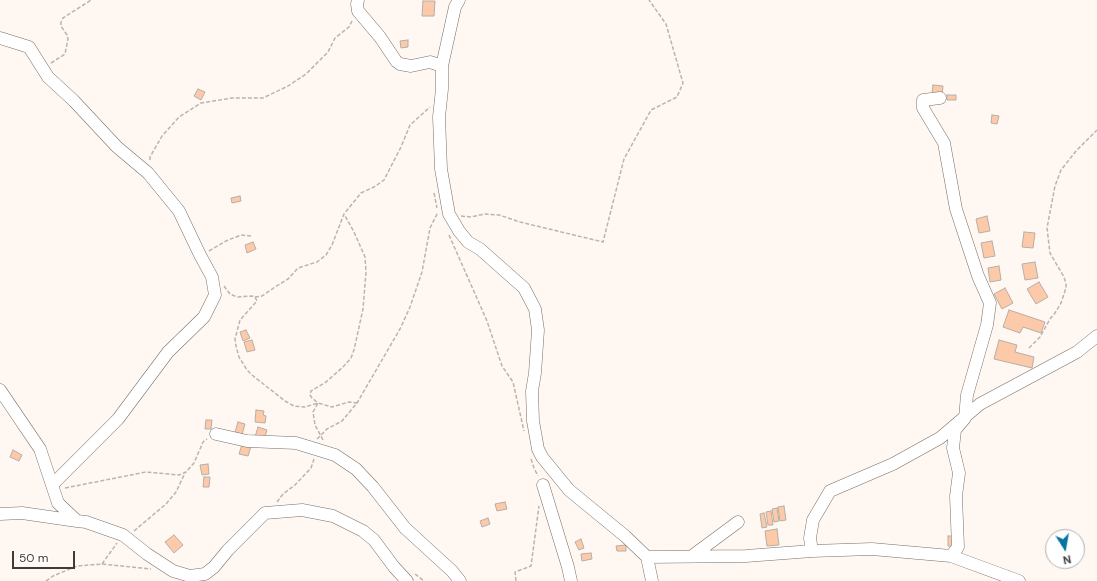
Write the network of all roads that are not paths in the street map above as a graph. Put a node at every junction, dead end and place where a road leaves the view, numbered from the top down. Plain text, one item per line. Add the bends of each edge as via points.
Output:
1 (459, 0) edge
2 (358, 5) edge
3 (0, 38) edge
4 (442, 66) junction
5 (940, 98) dead end
6 (1097, 336) edge
7 (0, 390) edge
8 (965, 418) junction
9 (216, 434) road end
10 (52, 485) junction
11 (543, 485) road end
12 (0, 514) edge
13 (77, 521) junction
14 (738, 522) dead end
15 (812, 551) junction
16 (692, 556) junction
17 (951, 556) junction
18 (647, 557) junction
19 (407, 581) edge
20 (460, 581) edge
21 (571, 581) edge
22 (652, 581) edge
23 (1018, 581) edge

1 - 4 street via 455,7
2 - 4 street via 400,64 411,66 430,62
3 - 10 street via 29,47 48,77 117,147 148,173 179,211 212,277 215,295 204,317 168,352 118,419
4 - 18 street via 439,117 443,214 468,242 480,249 524,288 535,309 538,330 532,391 533,421 538,448 569,490
5 - 8 street via 923,100 924,108 944,143 956,209 978,276 990,303 987,325 967,395
6 - 8 street via 1077,352 980,404
7 - 10 street via 40,449
8 - 15 street via 940,438 893,464 830,491 813,520 810,538
8 - 17 street via 955,430 953,448 960,473 956,496 958,547
9 - 20 street via 247,441 296,443 335,455 356,469 405,528
10 - 13 street via 58,503
11 - 21 street
12 - 13 street via 22,513
13 - 19 street via 123,535 173,571 190,576 205,574 214,567 266,513 302,510 317,512 333,516 363,531 374,540
14 - 16 street
15 - 16 street via 746,556
15 - 17 street via 872,549
16 - 18 street
17 - 23 street
18 - 22 street

